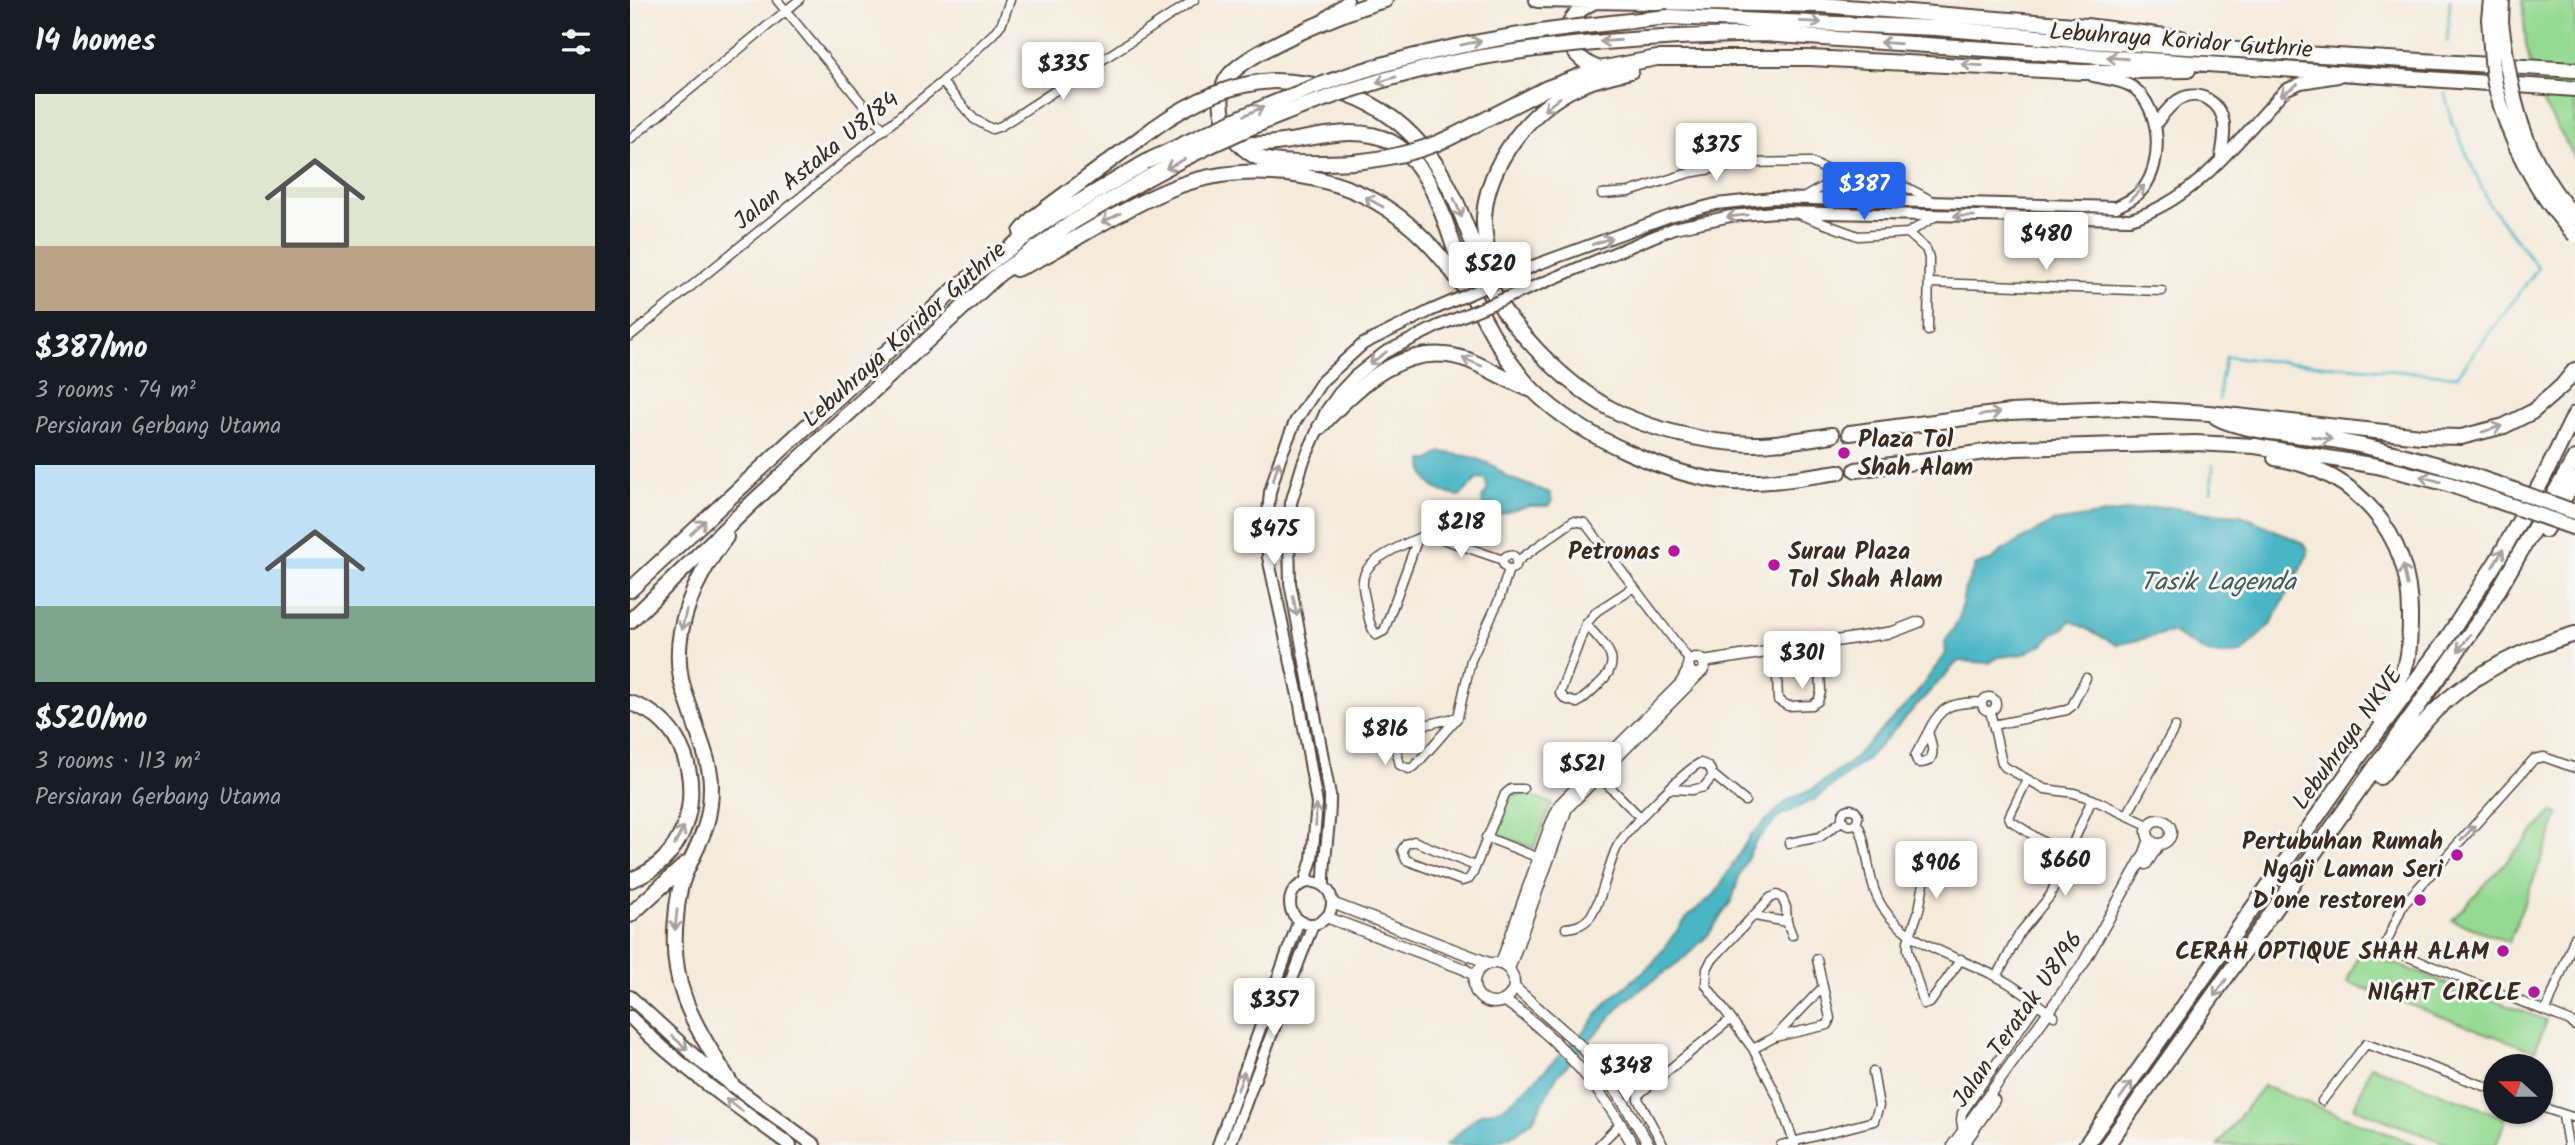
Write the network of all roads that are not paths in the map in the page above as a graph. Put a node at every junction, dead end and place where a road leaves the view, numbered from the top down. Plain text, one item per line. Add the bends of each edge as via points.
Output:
1 (777, 0) edge
2 (799, 0) edge
3 (1010, 0) edge
4 (1194, 0) edge
5 (1348, 0) edge
6 (1385, 0) edge
7 (1536, 0) edge
8 (2491, 0) edge
9 (2502, 0) edge
10 (1624, 1) edge
11 (1593, 2) junction
12 (785, 10) junction
13 (2495, 20) junction
14 (1317, 24) junction
15 (2218, 49) junction
16 (1685, 58) junction
17 (2210, 64) junction
18 (1599, 69) junction
19 (2575, 70) edge
20 (2082, 72) junction
21 (2354, 74) junction
22 (942, 82) junction
23 (2575, 89) edge
24 (2155, 125) junction
25 (884, 131) junction
26 (630, 139) edge
27 (1240, 143) junction
28 (2221, 159) junction
29 (1149, 168) junction
30 (1836, 180) junction
31 (1602, 194) dead end
32 (1803, 198) junction
33 (1932, 201) junction
34 (1794, 212) junction
35 (1936, 216) junction
36 (2575, 217) edge
37 (1908, 233) junction
38 (2575, 235) edge
39 (1003, 251) junction
40 (999, 274) junction
41 (1488, 282) junction
42 (1930, 283) junction
43 (2162, 291) dead end
44 (1474, 297) junction
45 (1927, 331) dead end
46 (630, 336) edge
47 (2575, 370) edge
48 (1534, 391) junction
49 (2209, 413) junction
50 (2575, 414) edge
51 (1321, 427) junction
52 (1850, 433) dead end
53 (1832, 435) dead end
54 (2238, 445) junction
55 (2575, 458) edge
56 (1856, 470) dead end
57 (1839, 472) dead end
58 (2575, 480) edge
59 (752, 503) junction
60 (2575, 512) edge
61 (2575, 528) edge
62 (1418, 538) junction
63 (674, 549) junction
64 (1503, 560) junction
65 (1516, 562) junction
66 (1509, 569) junction
67 (630, 576) edge
68 (1634, 587) junction
69 (630, 590) edge
70 (2488, 608) junction
71 (630, 621) edge
72 (1919, 622) dead end
73 (1586, 624) junction
74 (2575, 634) edge
75 (1819, 644) junction
76 (1776, 651) junction
77 (1689, 664) junction
78 (1702, 667) junction
79 (2086, 678) dead end
80 (630, 703) edge
81 (1458, 717) junction
82 (1993, 725) junction
83 (2175, 727) dead end
84 (1928, 732) dead end
85 (2361, 754) junction
86 (2575, 768) edge
87 (1596, 773) junction
88 (1712, 774) junction
89 (2027, 779) junction
90 (1523, 789) dead end
91 (1670, 789) junction
92 (2092, 799) junction
93 (1745, 801) dead end
94 (2127, 815) junction
95 (1641, 818) junction
96 (2150, 826) junction
97 (1486, 837) junction
98 (2154, 842) junction
99 (1789, 843) dead end
100 (2324, 843) junction
101 (695, 855) junction
102 (1539, 858) junction
103 (2068, 858) junction
104 (1951, 859) dead end
105 (1475, 866) junction
106 (630, 880) edge
107 (1305, 882) junction
108 (1324, 886) junction
109 (1332, 903) junction
110 (630, 915) edge
111 (1755, 916) junction
112 (1326, 917) junction
113 (1299, 920) junction
114 (1787, 922) junction
115 (1313, 924) junction
116 (1566, 928) dead end
117 (1792, 934) dead end
118 (1911, 934) junction
119 (2575, 937) edge
120 (1817, 959) dead end
121 (1961, 959) junction
122 (1489, 963) junction
123 (1505, 966) junction
124 (1475, 976) junction
125 (1997, 977) junction
126 (1514, 987) junction
127 (1824, 987) junction
128 (630, 997) edge
129 (1504, 1000) junction
130 (2037, 1004) junction
131 (2546, 1011) junction
132 (2052, 1014) junction
133 (630, 1017) edge
134 (1731, 1019) junction
135 (2575, 1026) edge
136 (1775, 1037) junction
137 (1753, 1049) junction
138 (1873, 1072) dead end
139 (731, 1084) junction
140 (2483, 1085) edge
141 (2322, 1101) dead end
142 (2553, 1111) edge
143 (2563, 1115) junction
144 (2575, 1118) edge
145 (1620, 1124) junction
146 (1963, 1133) junction
147 (1602, 1142) edge
148 (1794, 1143) edge
149 (790, 1145) edge
150 (814, 1145) edge
151 (1218, 1145) edge
152 (1230, 1145) edge
153 (1633, 1145) edge
154 (1650, 1145) edge
155 (1663, 1145) edge
156 (1781, 1145) edge
157 (1952, 1145) edge
158 (1963, 1145) edge
159 (2086, 1145) edge
160 (2107, 1145) edge
161 (2568, 1145) edge

1 - 12 street
2 - 12 street
3 - 22 street, Jalan Astaka U8/84 via 993,34
4 - 22 street via 992,129 974,119
5 - 14 main road
6 - 14 highway
7 - 11 highway
8 - 13 highway
9 - 13 highway
10 - 11 highway
10 - 15 highway via 1821,5 1975,16 2195,39
11 - 18 highway via 1573,18 1567,34 1575,55
12 - 25 street
12 - 26 street
13 - 36 highway, bridge via 2524,136 2542,172
13 - 38 highway, bridge via 2495,82 2516,147 2557,217
14 - 27 highway via 1229,75 1222,93 1222,114
15 - 19 highway, Lebuhraya Koridor Guthrie
29 -> 15 highway, Lebuhraya Koridor Guthrie, bridge via 1287,97 1382,65 1497,37 1669,17 1936,28
16 - 18 highway via 1632,61
20 -> 16 highway via 1810,58
16 -> 41 highway via 1578,86 1521,132 1502,157 1487,197
17 - 20 highway via 2182,71
17 - 21 highway, Lebuhraya Koridor Guthrie
17 -> 29 highway, Lebuhraya Koridor Guthrie, bridge via 1764,34 1600,42 1425,69 1308,105
18 - 27 highway, bridge via 1548,88 1437,144 1395,157 1322,164 1274,160 1255,157
20 - 24 main road via 2136,89 2152,111
21 - 23 highway, Lebuhraya Koridor Guthrie
21 -> 28 main road via 2292,86
22 - 25 street, Jalan Astaka U8/84
24 - 28 main road via 2186,97 2213,101 2224,125
33 -> 24 main road via 2116,207 2131,200 2147,182 2154,162
25 - 46 street, Jalan Astaka U8/84
27 - 44 highway via 1275,144 1359,132 1390,141 1410,157 1433,192
28 -> 35 main road via 2176,199 2130,219
29 - 39 highway, Lebuhraya Koridor Guthrie via 1076,202
29 - 40 highway, Lebuhraya Koridor Guthrie
30 - 31 street via 1810,162 1746,163 1689,173 1629,192
30 - 32 street
30 - 33 street via 1870,176
32 - 33 main road
107 -> 32 main road, bridge via 1317,804 1268,557 1267,524 1280,458 1295,422 1322,381 1374,337 1538,264 1716,204
34 - 35 main road
34 - 37 street via 1858,236
34 -> 51 main road, bridge via 1731,216 1674,228 1438,326 1384,353 1354,377 1326,411
35 - 37 street
37 - 42 street via 1926,249
39 -> 41 highway, bridge via 1033,218 1171,116 1212,94 1246,84 1311,83 1378,107 1412,133 1454,197
63 -> 39 highway, Lebuhraya Koridor Guthrie via 932,310
44 -> 40 highway via 1429,243 1376,202 1326,183 1277,173 1216,176 1168,190 1041,258
40 - 59 highway, Lebuhraya Koridor Guthrie
41 - 53 highway via 1517,328 1558,372 1618,412 1695,438 1730,443
42 - 43 street
42 - 45 street
44 - 48 highway via 1498,343
49 -> 47 highway via 2461,437 2489,431 2532,412
48 -> 51 highway via 1458,357 1419,356 1378,373 1345,399
48 - 57 highway via 1572,421 1634,456 1685,474 1751,482
52 -> 49 highway via 2010,412 2117,408
49 -> 60 highway, bridge via 2235,426 2375,449 2453,468
85 -> 50 highway, Lebuhraya NKVE via 2444,643 2498,559
51 -> 108 main road via 1297,480 1289,539 1290,583 1330,795
54 - 56 highway via 2014,448
61 -> 54 highway, bridge via 2445,483 2377,466
85 -> 54 highway via 2407,659 2410,601 2404,566 2392,538 2354,491 2301,463
55 - 70 highway, Lebuhraya NKVE
58 - 70 highway via 2533,549
59 - 71 highway, Lebuhraya Koridor Guthrie
59 -> 101 highway via 719,547 689,601 679,641 681,678 711,782 710,816
62 - 62 street via 1384,631 1376,635 1370,627 1362,585 1366,571 1374,561
62 - 64 street via 1435,535
63 - 67 highway
63 - 69 highway, Lebuhraya Koridor Guthrie
64 - 65 street via 1511,555
64 - 66 street
65 - 66 street
65 - 68 street via 1579,521 1590,527
66 - 81 street via 1471,660
68 - 73 street via 1597,611
68 - 77 street
70 -> 100 highway, Lebuhraya NKVE
72 - 75 street via 1894,632
73 - 73 street via 1610,653 1613,668 1580,701 1573,702 1560,693
74 - 100 highway via 2508,659 2447,700
75 - 76 street
75 - 76 street via 1821,692 1812,705 1788,706 1779,701
76 - 78 street
77 - 78 street via 1695,674
77 - 87 street via 1681,682
78 - 87 street
79 - 82 street via 2067,710
106 -> 80 highway via 657,865 675,846 689,815 692,777 674,736 656,716
81 - 81 street via 1400,730 1395,744 1400,765 1415,766
82 - 84 street via 1990,711 1996,707 1995,700 1989,697 1948,706
82 - 89 street via 2002,763
83 - 94 street
159 -> 85 highway, Lebuhraya NKVE
131 -> 86 street via 2391,950 2387,941 2403,905 2534,759 2544,757
87 - 95 street
87 - 102 street via 1560,804
87 - 123 street via 1561,818
88 - 91 street via 1704,788
88 - 91 street via 1707,764 1698,764
88 - 93 street
89 - 92 street via 2045,789
89 - 103 street via 2011,821
90 - 97 street via 1505,794
91 - 95 street
92 - 94 street
92 - 103 street
94 - 96 street
95 - 116 street via 1618,846 1590,917
96 - 98 street
96 - 98 street via 2161,821 2171,828 2168,840
97 - 102 street
97 - 105 street
98 - 132 street, Jalan Teratak U8/96
99 - 118 street via 1820,837 1843,820 1849,825 1856,822 1875,894 1891,918
100 -> 160 highway, Lebuhraya NKVE
101 - 110 highway
101 -> 139 highway via 678,897 677,975 698,1032
102 - 123 street
103 - 125 street via 2050,896 2020,934
104 - 118 street via 1926,872
105 - 105 street via 1469,879 1462,881 1406,860 1402,850 1414,841
107 - 108 main road
107 - 113 main road via 1291,896 1291,909
108 - 109 main road
109 - 112 main road
109 - 122 street
111 - 114 street
111 - 114 street via 1777,895 1786,907
111 - 134 street via 1712,961 1705,978 1708,990
112 - 115 main road
112 - 124 street
113 - 115 main road
151 -> 113 main road
114 - 117 street
115 - 152 main road
118 - 121 street
118 - 121 street via 1908,950 1924,1004 1930,1003
119 - 131 street
120 - 127 street
121 - 125 street
122 - 123 street
122 - 124 street
123 - 126 street
124 - 129 street via 1479,996 1491,1003
125 - 130 street
126 - 129 street
126 - 154 street via 1601,1070
127 - 136 street
127 - 136 street via 1828,1025
128 -> 139 main road
129 - 145 street via 1552,1038 1591,1080
130 - 132 street
130 - 146 street via 1962,1113
131 - 135 street
132 - 146 street, Jalan Teratak U8/96
132 - 158 street, Jalan Teratak U8/96
149 -> 133 main road via 703,1083
134 - 137 street
134 - 155 street via 1638,1095
136 - 137 street
137 - 148 street
138 - 148 street via 1879,1106 1874,1121
139 - 150 main road
140 - 141 street via 2366,1044
142 - 143 street
143 - 144 street
143 - 161 street
145 - 147 street
145 - 153 street
146 - 157 street, Jalan Teratak U8/96
148 - 156 street

